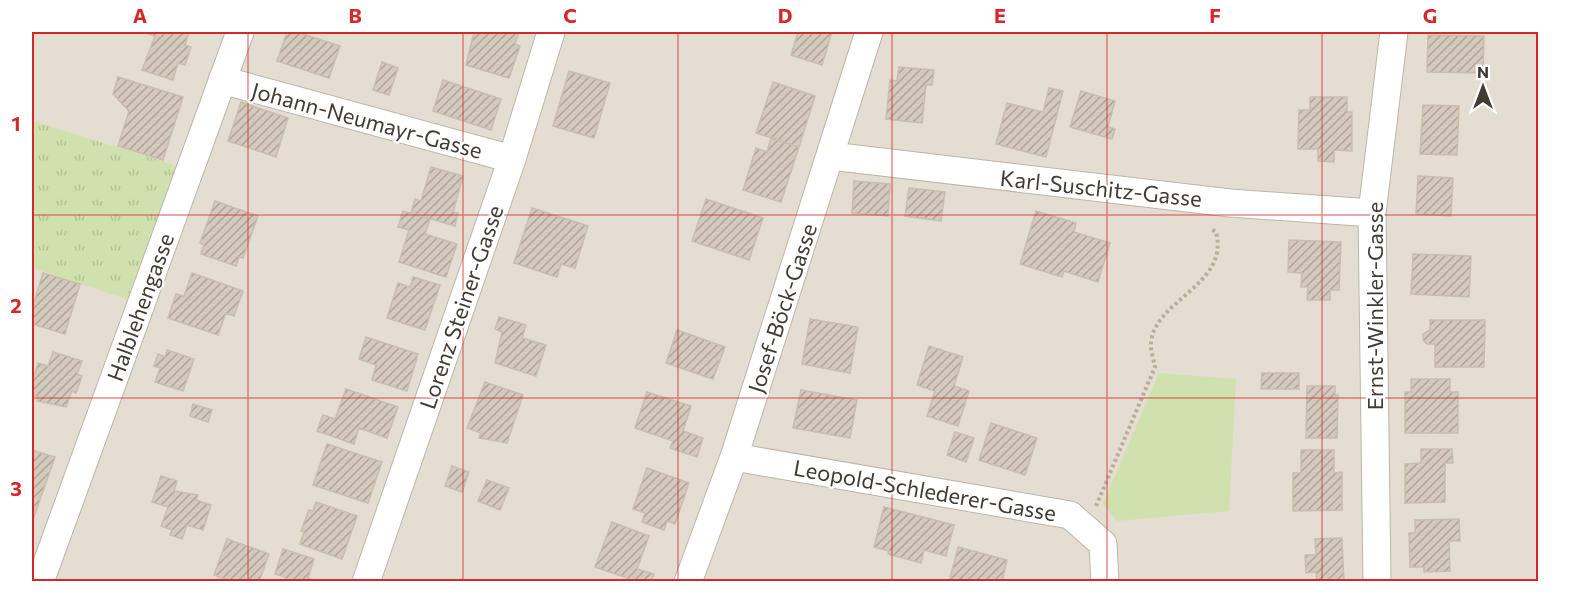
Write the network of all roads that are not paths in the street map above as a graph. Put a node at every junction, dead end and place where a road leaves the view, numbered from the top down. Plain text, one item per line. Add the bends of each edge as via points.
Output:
1 (240, 32) edge
2 (551, 32) edge
3 (869, 32) edge
4 (1394, 32) edge
5 (222, 80) junction
6 (831, 156) junction
7 (512, 159) junction
8 (1372, 213) junction
9 (735, 457) junction
10 (40, 582) edge
11 (366, 582) edge
12 (688, 582) edge
13 (1105, 582) edge
14 (1377, 582) edge

1 - 5 street, Halblehengasse
2 - 7 street, Lorenz Steiner-Gasse
3 - 6 street, Josef-Böck-Gasse
4 - 8 street, Ernst-Winkler-Gasse
5 - 7 street, Johann-Neumayr-Gasse
5 - 10 street, Halblehengasse
6 - 8 street, Karl-Suschitz-Gasse via 1199,199
6 - 9 street, Josef-Böck-Gasse
7 - 11 street, Lorenz Steiner-Gasse
8 - 14 street, Ernst-Winkler-Gasse
9 - 12 street, Josef-Böck-Gasse
9 - 13 street, Leopold-Schlederer-Gasse via 1070,515 1103,544

